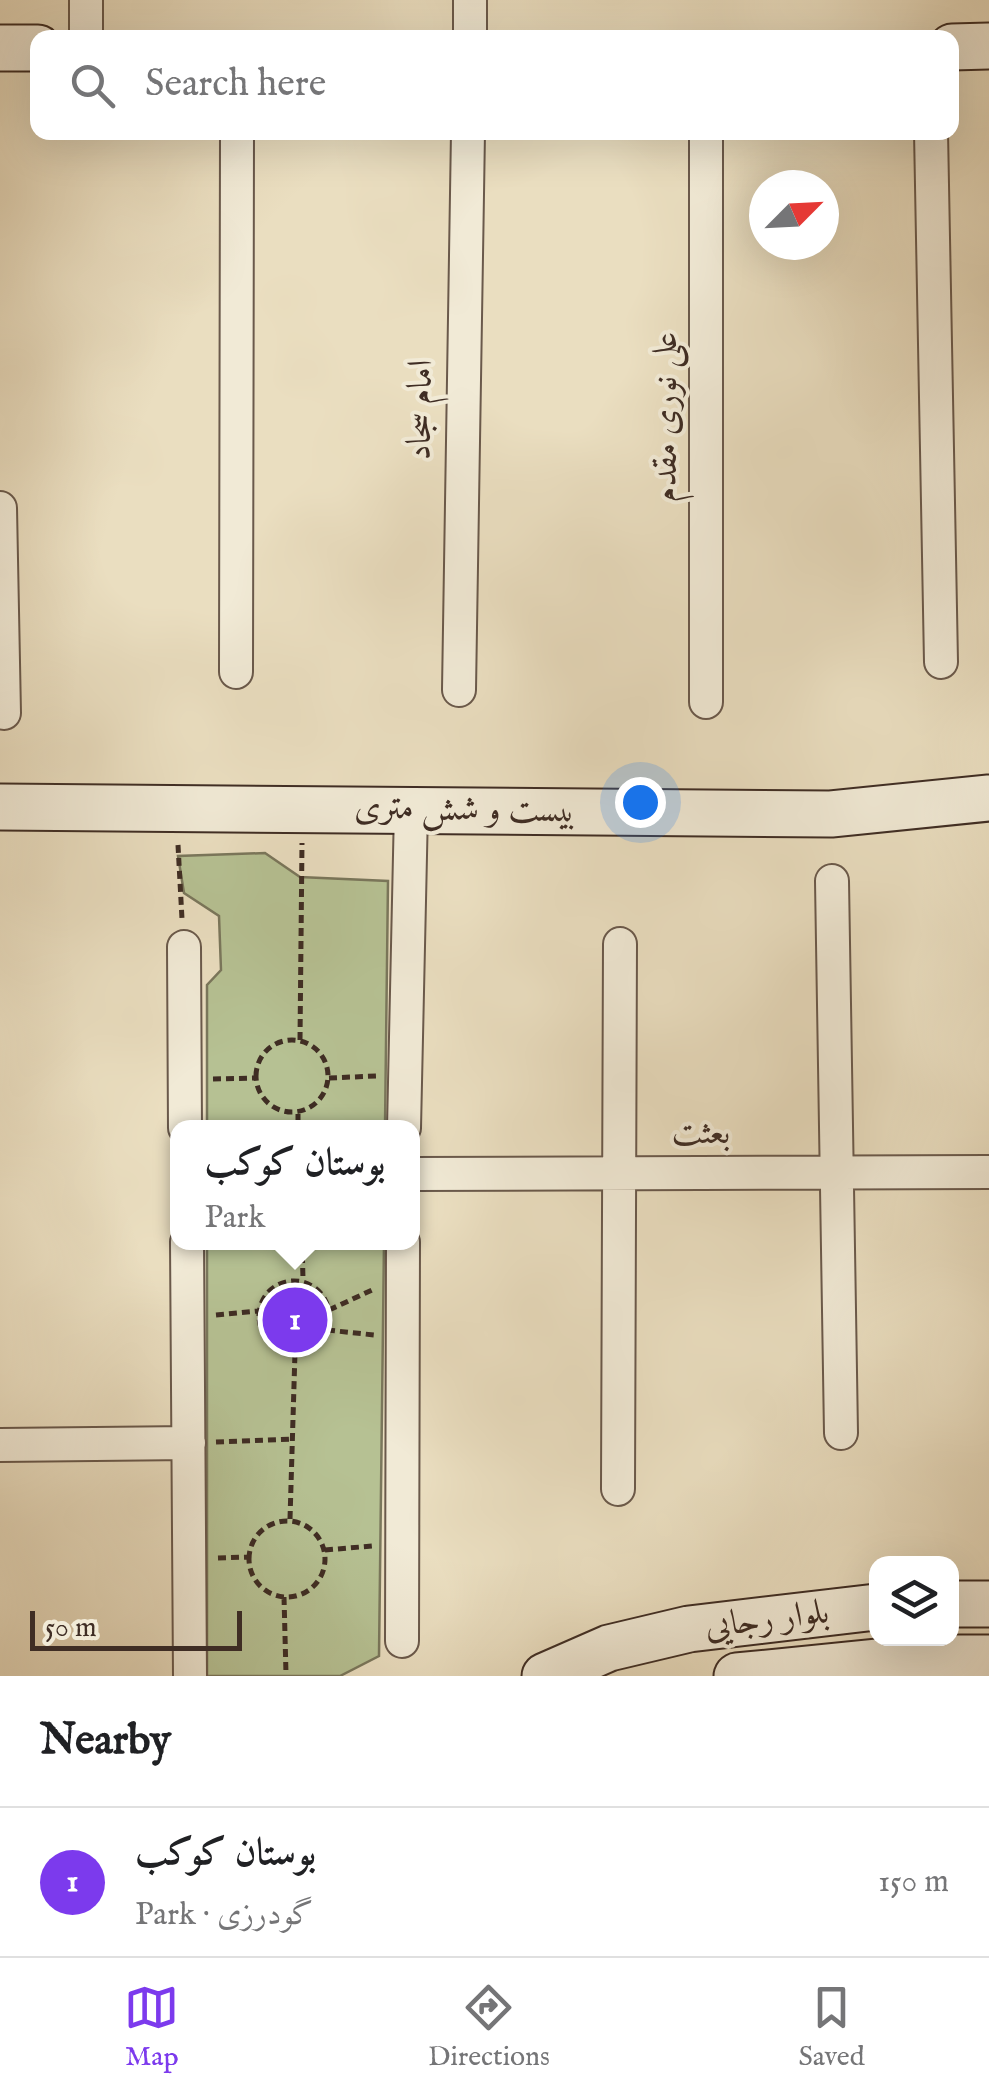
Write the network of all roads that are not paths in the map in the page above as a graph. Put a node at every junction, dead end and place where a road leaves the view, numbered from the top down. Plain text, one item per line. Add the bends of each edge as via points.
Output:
1 (86, 0) edge
2 (470, 0) edge
3 (86, 30) edge
4 (470, 30) edge
5 (959, 46) edge
6 (989, 46) edge
7 (0, 48) edge
8 (30, 48) edge
9 (237, 140) edge
10 (468, 140) edge
11 (706, 140) edge
12 (931, 140) edge
13 (0, 508) edge
14 (940, 662) dead end
15 (236, 672) dead end
16 (459, 690) dead end
17 (706, 702) dead end
18 (4, 713) dead end
19 (989, 798) edge
20 (0, 807) edge
21 (411, 810) junction
22 (832, 881) dead end
23 (620, 944) dead end
24 (184, 946) road end
25 (186, 1120) edge
26 (404, 1120) edge
27 (837, 1172) junction
28 (989, 1172) edge
29 (619, 1173) junction
30 (420, 1174) edge
31 (187, 1250) edge
32 (403, 1250) edge
33 (840, 1433) dead end
34 (189, 1443) junction
35 (0, 1444) edge
36 (618, 1489) dead end
37 (959, 1604) edge
38 (989, 1604) edge
39 (869, 1609) edge
40 (402, 1641) dead end
41 (989, 1658) edge
42 (613, 1662) edge
43 (190, 1676) edge
44 (545, 1676) edge
45 (737, 1676) edge

1 - 3 street
2 - 4 street
5 - 6 street
7 - 8 street
9 - 15 street
10 - 16 street, امام سجاد
11 - 17 street, علی نوری مقدم
12 - 14 street
13 - 18 street
19 - 21 street, بیست و شش متری via 831,814
20 - 21 street, بیست و شش متری
21 - 26 street
22 - 27 street
23 - 29 street
24 - 25 street
27 - 28 street, بعثت
27 - 29 street, بعثت
27 - 33 street
29 - 30 street, بعثت
29 - 36 street
31 - 34 street
32 - 40 street
34 - 35 street
34 - 43 street
37 - 38 street
39 - 42 street, بلوار رجایی via 705,1626
41 - 45 street, بلوار رجایی via 918,1658
42 - 44 street, بلوار رجایی

